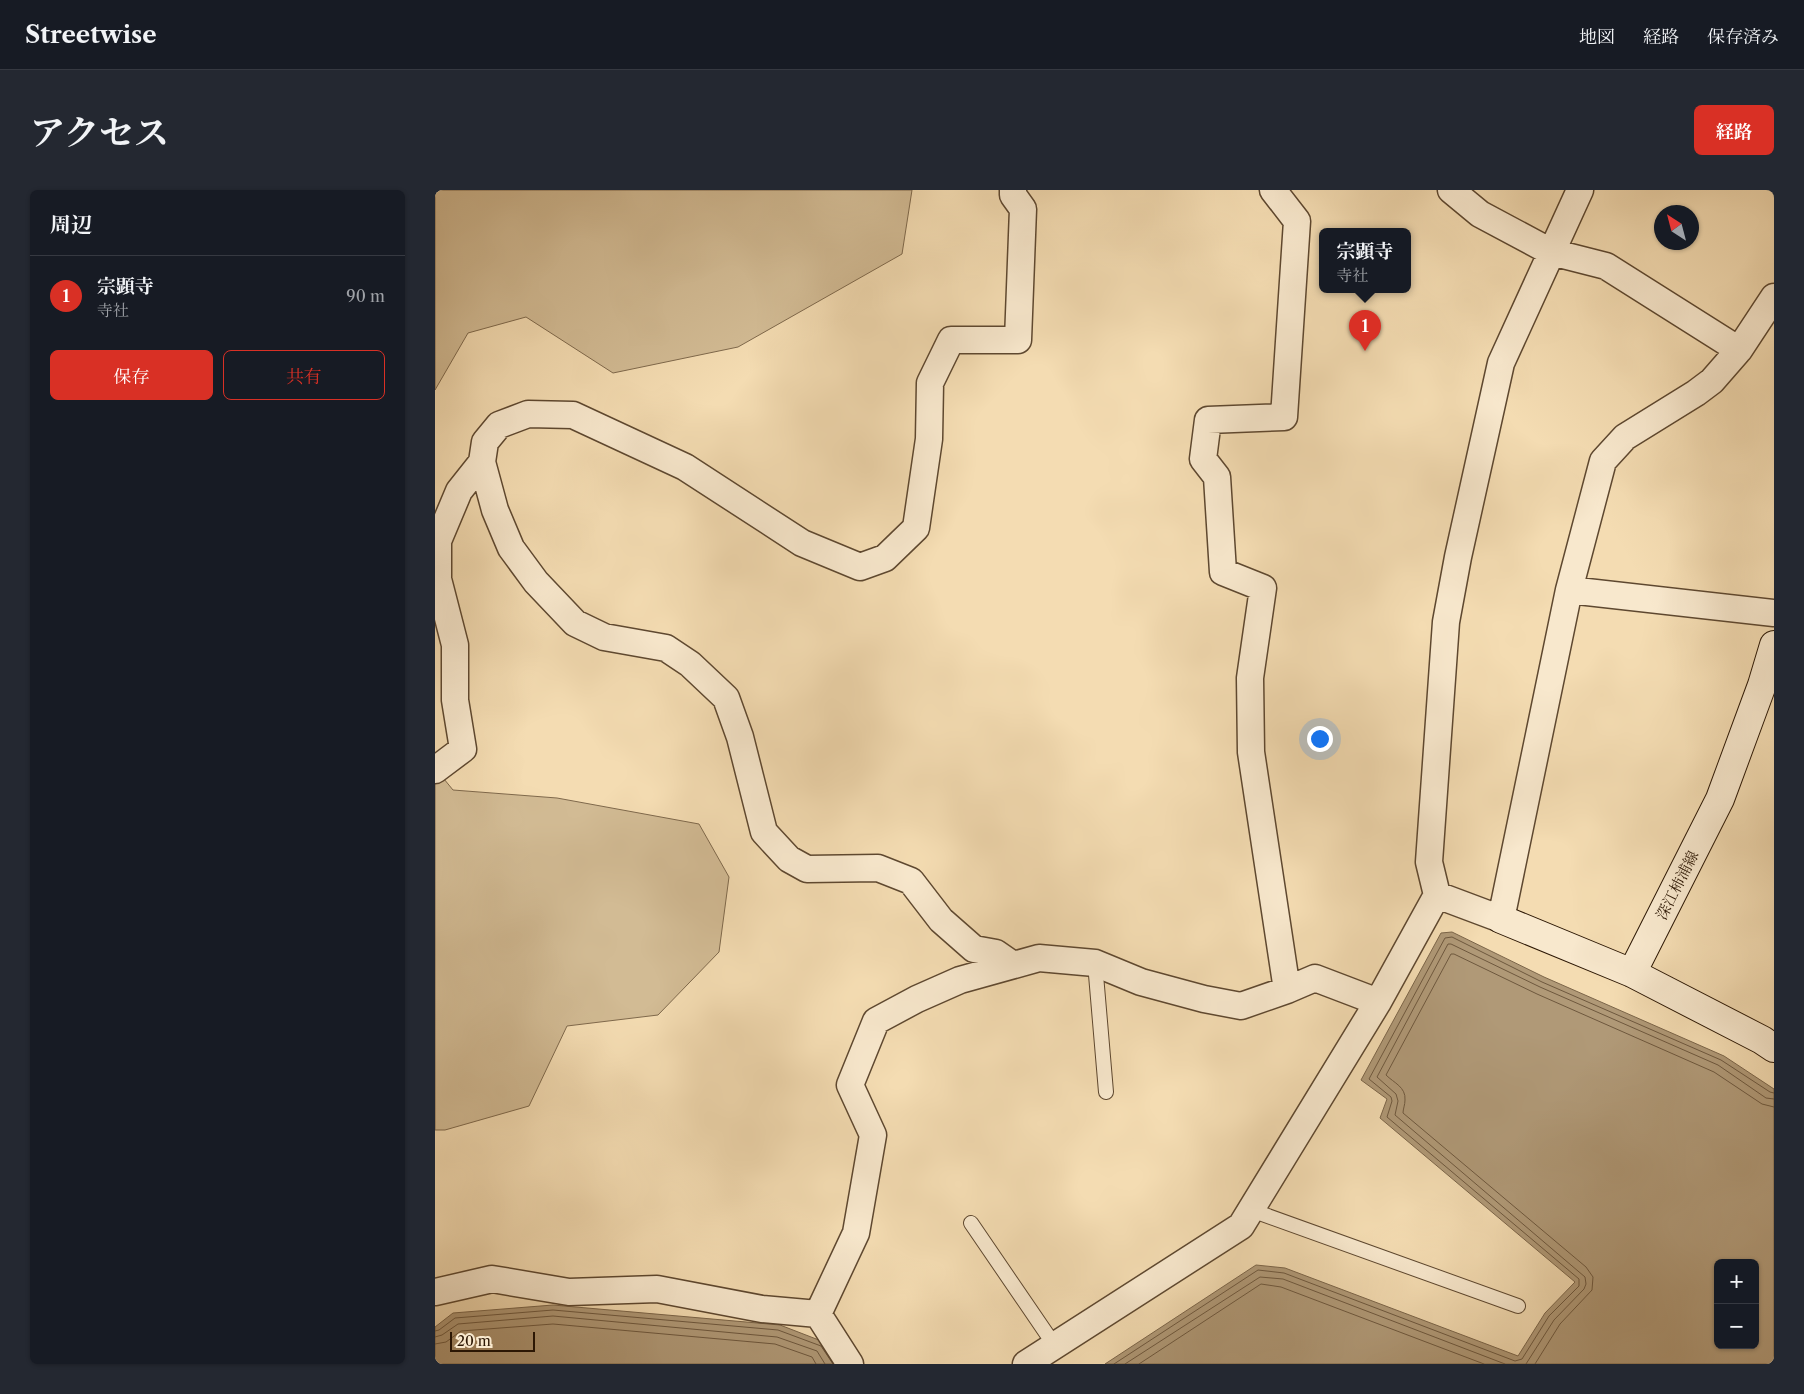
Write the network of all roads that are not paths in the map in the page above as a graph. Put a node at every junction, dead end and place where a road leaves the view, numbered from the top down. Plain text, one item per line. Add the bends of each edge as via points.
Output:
1 (1013, 190) edge
2 (1273, 190) edge
3 (1451, 190) edge
4 (1579, 190) edge
5 (1551, 252) junction
6 (1774, 297) edge
7 (1739, 350) junction
8 (482, 462) junction
9 (1569, 590) junction
10 (1774, 613) edge
11 (1774, 645) edge
12 (435, 770) edge
13 (1437, 895) junction
14 (1501, 919) junction
15 (1095, 963) junction
16 (1013, 966) junction
17 (1632, 973) junction
18 (1287, 990) junction
19 (1378, 1002) junction
20 (1774, 1048) edge
21 (1106, 1092) dead end
22 (1251, 1210) junction
23 (971, 1223) dead end
24 (435, 1292) edge
25 (1518, 1306) dead end
26 (817, 1314) junction
27 (1055, 1346) junction
28 (850, 1364) edge
29 (1026, 1364) edge

1 - 8 street via 1023,209 1018,340 951,340 930,383 929,439 916,528 885,558 860,567 802,543 685,468 573,415 528,414 499,425 485,442
2 - 18 street via 1297,221 1284,417 1208,420 1203,460 1217,477 1223,572 1263,588 1250,678 1251,752
3 - 5 street via 1480,214
4 - 5 street
5 - 7 street via 1606,266
5 - 13 street via 1501,363 1446,622 1429,862
6 - 7 street
7 - 9 street via 1712,381 1625,437 1603,461
8 - 12 street via 459,491 438,541 438,579 455,645 455,700 463,750
8 - 16 street via 495,510 511,548 536,582 575,623 604,637 666,648 690,664 726,698 740,737 764,832 789,859 807,869 878,868 911,881 941,920 974,949 996,953
9 - 10 street
9 - 14 street
11 - 17 main road, 深江柿浦線 via 1721,799
13 - 14 street
13 - 19 street
14 - 17 main road
15 - 16 street via 1039,958
15 - 18 street via 1141,982 1241,1006
15 - 21 lane
16 - 26 street via 959,980 876,1021 850,1085 873,1135 855,1233
17 - 20 main road
18 - 19 street via 1315,978
19 - 22 street
22 - 25 lane
22 - 27 street via 1241,1226
23 - 27 lane
24 - 26 street via 493,1279 569,1292 657,1289 762,1308
26 - 28 street
27 - 29 street

